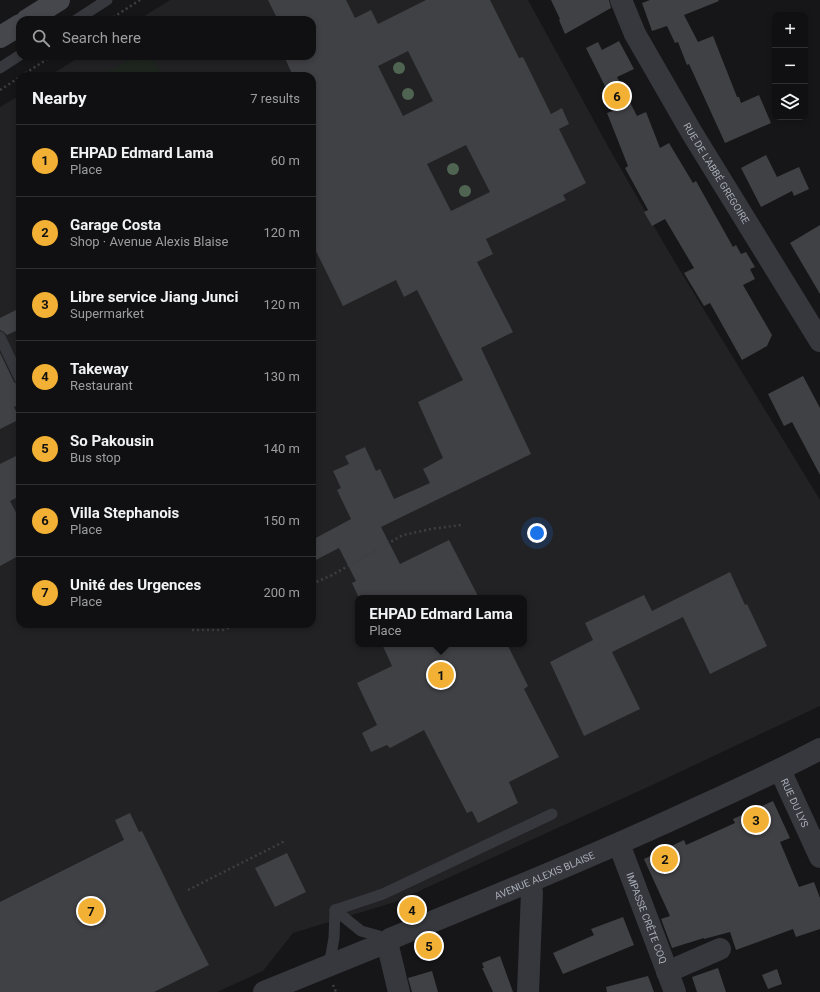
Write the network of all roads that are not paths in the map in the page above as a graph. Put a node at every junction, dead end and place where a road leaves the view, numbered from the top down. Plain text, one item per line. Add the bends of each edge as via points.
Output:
1 (59, 0) edge
2 (107, 0) edge
3 (621, 0) edge
4 (33, 16) edge
5 (82, 16) edge
6 (16, 27) edge
7 (0, 37) edge
8 (16, 58) edge
9 (0, 68) edge
10 (0, 338) edge
11 (820, 341) edge
12 (16, 371) edge
13 (820, 748) edge
14 (780, 770) junction
15 (552, 814) dead end
16 (619, 844) junction
17 (820, 857) edge
18 (527, 884) junction
19 (335, 910) junction
20 (388, 940) junction
21 (720, 950) dead end
22 (328, 966) junction
23 (667, 972) junction
24 (264, 992) edge
25 (399, 992) edge
26 (528, 992) edge
27 (675, 992) edge

1 - 4 main road
2 - 5 lane
3 - 11 street, RUE DE L'ABBÉ GREGOIRE via 635,34 692,133
6 - 7 main road
8 - 9 lane
10 - 12 lane
13 - 14 street, AVENUE ALEXIS BLAISE
14 - 16 street, AVENUE ALEXIS BLAISE
14 - 17 street, RUE DU LYS
15 - 19 lane via 383,894
16 - 18 street, AVENUE ALEXIS BLAISE
16 - 23 street, IMPASSE CRÊTE COQ
18 - 20 street, AVENUE ALEXIS BLAISE
18 - 26 street via 532,892
19 - 20 lane via 361,931
19 - 22 lane via 334,938
20 - 22 street, AVENUE ALEXIS BLAISE
20 - 25 street
21 - 23 street
22 - 24 street, AVENUE ALEXIS BLAISE
23 - 27 street, IMPASSE CRÊTE COQ

